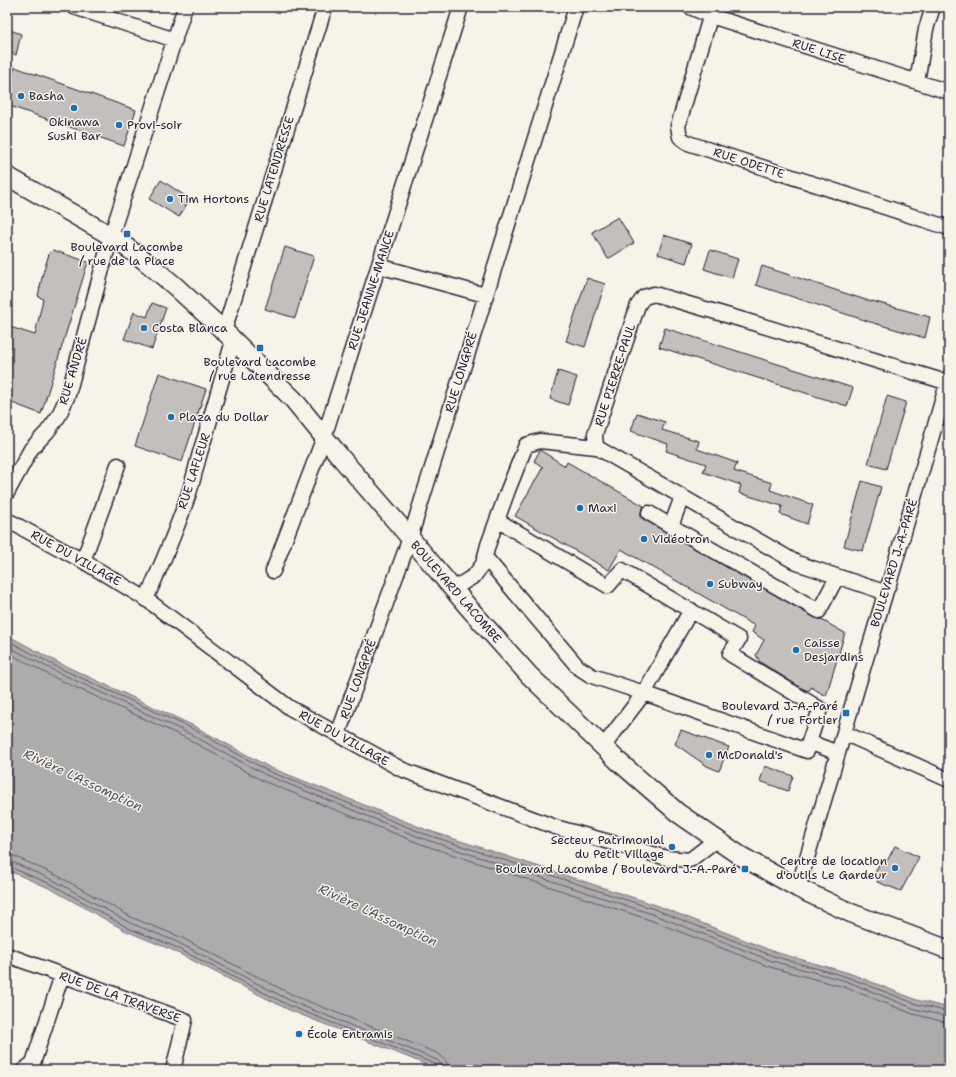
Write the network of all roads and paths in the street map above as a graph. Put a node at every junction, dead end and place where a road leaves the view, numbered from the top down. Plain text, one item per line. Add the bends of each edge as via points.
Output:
1 (185, 7) edge
2 (325, 7) edge
3 (461, 7) edge
4 (576, 7) edge
5 (690, 7) edge
6 (933, 7) edge
7 (80, 8) edge
8 (712, 12) edge
9 (175, 40) junction
10 (917, 82) junction
11 (949, 92) edge
12 (7, 176) edge
13 (949, 228) edge
14 (111, 236) junction
15 (379, 266) junction
16 (485, 295) junction
17 (228, 336) junction
18 (948, 381) edge
19 (324, 437) junction
20 (596, 447) junction
21 (118, 465) dead end
22 (7, 493) edge
23 (682, 497) junction
24 (649, 513) dead end
25 (7, 520) edge
26 (497, 520) junction
27 (671, 526) junction
28 (410, 538) junction
29 (485, 557) junction
30 (83, 560) junction
31 (274, 571) dead end
32 (838, 577) junction
33 (453, 589) junction
34 (886, 591) junction
35 (146, 599) junction
36 (691, 610) junction
37 (644, 693) junction
38 (844, 733) junction
39 (338, 734) junction
40 (809, 742) junction
41 (603, 747) junction
42 (838, 753) junction
43 (949, 780) edge
44 (717, 839) junction
45 (798, 888) junction
46 (949, 950) edge
47 (7, 955) edge
48 (62, 975) junction
49 (24, 1070) edge
50 (173, 1070) edge

1 - 9 street, RUE ANDRÉ
2 - 17 street, RUE LATENDRESSE
3 - 15 street, RUE JEANNE-MANCE
4 - 16 street, RUE LONGPRÉ
5 - 8 street, RUE LISE
6 - 10 street via 926,29
7 - 9 street
8 - 10 street, RUE LISE
8 - 13 street, RUE ODETTE via 678,126 680,136 688,143
9 - 14 street, RUE ANDRÉ
10 - 11 street, RUE LISE
12 - 14 main road, BOULEVARD LACOMBE
14 - 17 main road, BOULEVARD LACOMBE via 176,287
14 - 22 street, RUE ANDRÉ via 68,395 58,417 32,449
15 - 16 street
15 - 19 street, RUE JEANNE-MANCE
16 - 28 street, RUE LONGPRÉ
17 - 19 main road, BOULEVARD LACOMBE via 293,399
17 - 35 street, RUE LAFLEUR via 205,437 189,493
18 - 20 street, RUE PIERRE-PAUL via 654,294 644,297 638,305 595,434
18 - 34 street, BOULEVARD J.-A.-PARÉ
19 - 28 main road, BOULEVARD LACOMBE
19 - 31 street, RUE JEANNE-MANCE
20 - 23 street
20 - 26 street via 540,441 526,445
21 - 30 street
23 - 27 street
23 - 32 street via 797,564
24 - 27 street
25 - 30 street, RUE DU VILLAGE
26 - 29 street
26 - 36 street via 608,586 622,570
27 - 32 street via 819,611
28 - 33 main road, BOULEVARD LACOMBE
28 - 39 street, RUE LONGPRÉ
29 - 33 street via 474,576
29 - 37 street via 578,668 592,676
30 - 35 street, RUE DU VILLAGE
32 - 34 street
33 - 41 main road, BOULEVARD LACOMBE via 529,675
34 - 38 street, BOULEVARD J.-A.-PARÉ
35 - 39 street, RUE DU VILLAGE via 290,708
36 - 37 street
36 - 40 street via 739,639 730,654 820,709
37 - 40 street via 807,751
37 - 41 street
38 - 42 street, BOULEVARD J.-A.-PARÉ
38 - 43 street
39 - 44 street, RUE DU VILLAGE via 401,769 555,827 667,858 690,860
40 - 42 street
41 - 44 main road, BOULEVARD LACOMBE via 678,814
42 - 45 street, BOULEVARD J.-A.-PARÉ
44 - 45 main road, BOULEVARD LACOMBE via 739,855
45 - 46 main road, BOULEVARD LACOMBE via 851,914
47 - 48 street, RUE DE LA TRAVERSE
48 - 49 street via 33,1063
48 - 50 street, RUE DE LA TRAVERSE via 185,1020

